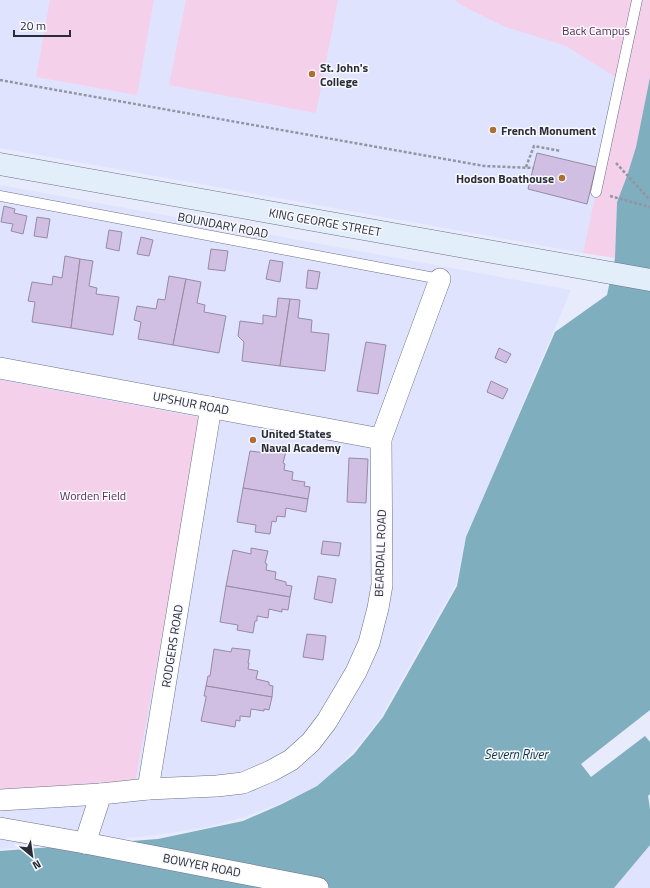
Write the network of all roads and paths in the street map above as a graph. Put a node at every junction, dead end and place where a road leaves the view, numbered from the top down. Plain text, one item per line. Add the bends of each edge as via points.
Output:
1 (637, 0) edge
2 (0, 80) edge
3 (561, 151) dead end
4 (605, 151) junction
5 (0, 164) edge
6 (526, 167) junction
7 (534, 168) dead end
8 (596, 192) joint
9 (0, 196) edge
10 (650, 200) edge
11 (650, 207) edge
12 (440, 279) joint
13 (650, 280) edge
14 (0, 368) edge
15 (211, 407) junction
16 (381, 439) junction
17 (148, 789) junction
18 (101, 794) junction
19 (0, 800) edge
20 (0, 828) edge
21 (85, 843) junction
22 (318, 888) edge

1 - 4 lane
2 - 6 path via 484,166
3 - 6 path via 534,146
4 - 8 lane
4 - 10 path
5 - 13 main road, KING GEORGE STREET
6 - 7 path
8 - 11 path
9 - 12 lane, BOUNDARY ROAD
12 - 16 street, BEARDALL ROAD
14 - 15 street, UPSHUR ROAD
15 - 16 street, UPSHUR ROAD
15 - 17 street, RODGERS ROAD
16 - 17 street, BEARDALL ROAD via 382,585 378,608 369,643 356,672 327,721 311,742 291,760 243,783
17 - 18 street
18 - 19 street
18 - 21 street
20 - 21 street, BOWYER ROAD
21 - 22 street, BOWYER ROAD

